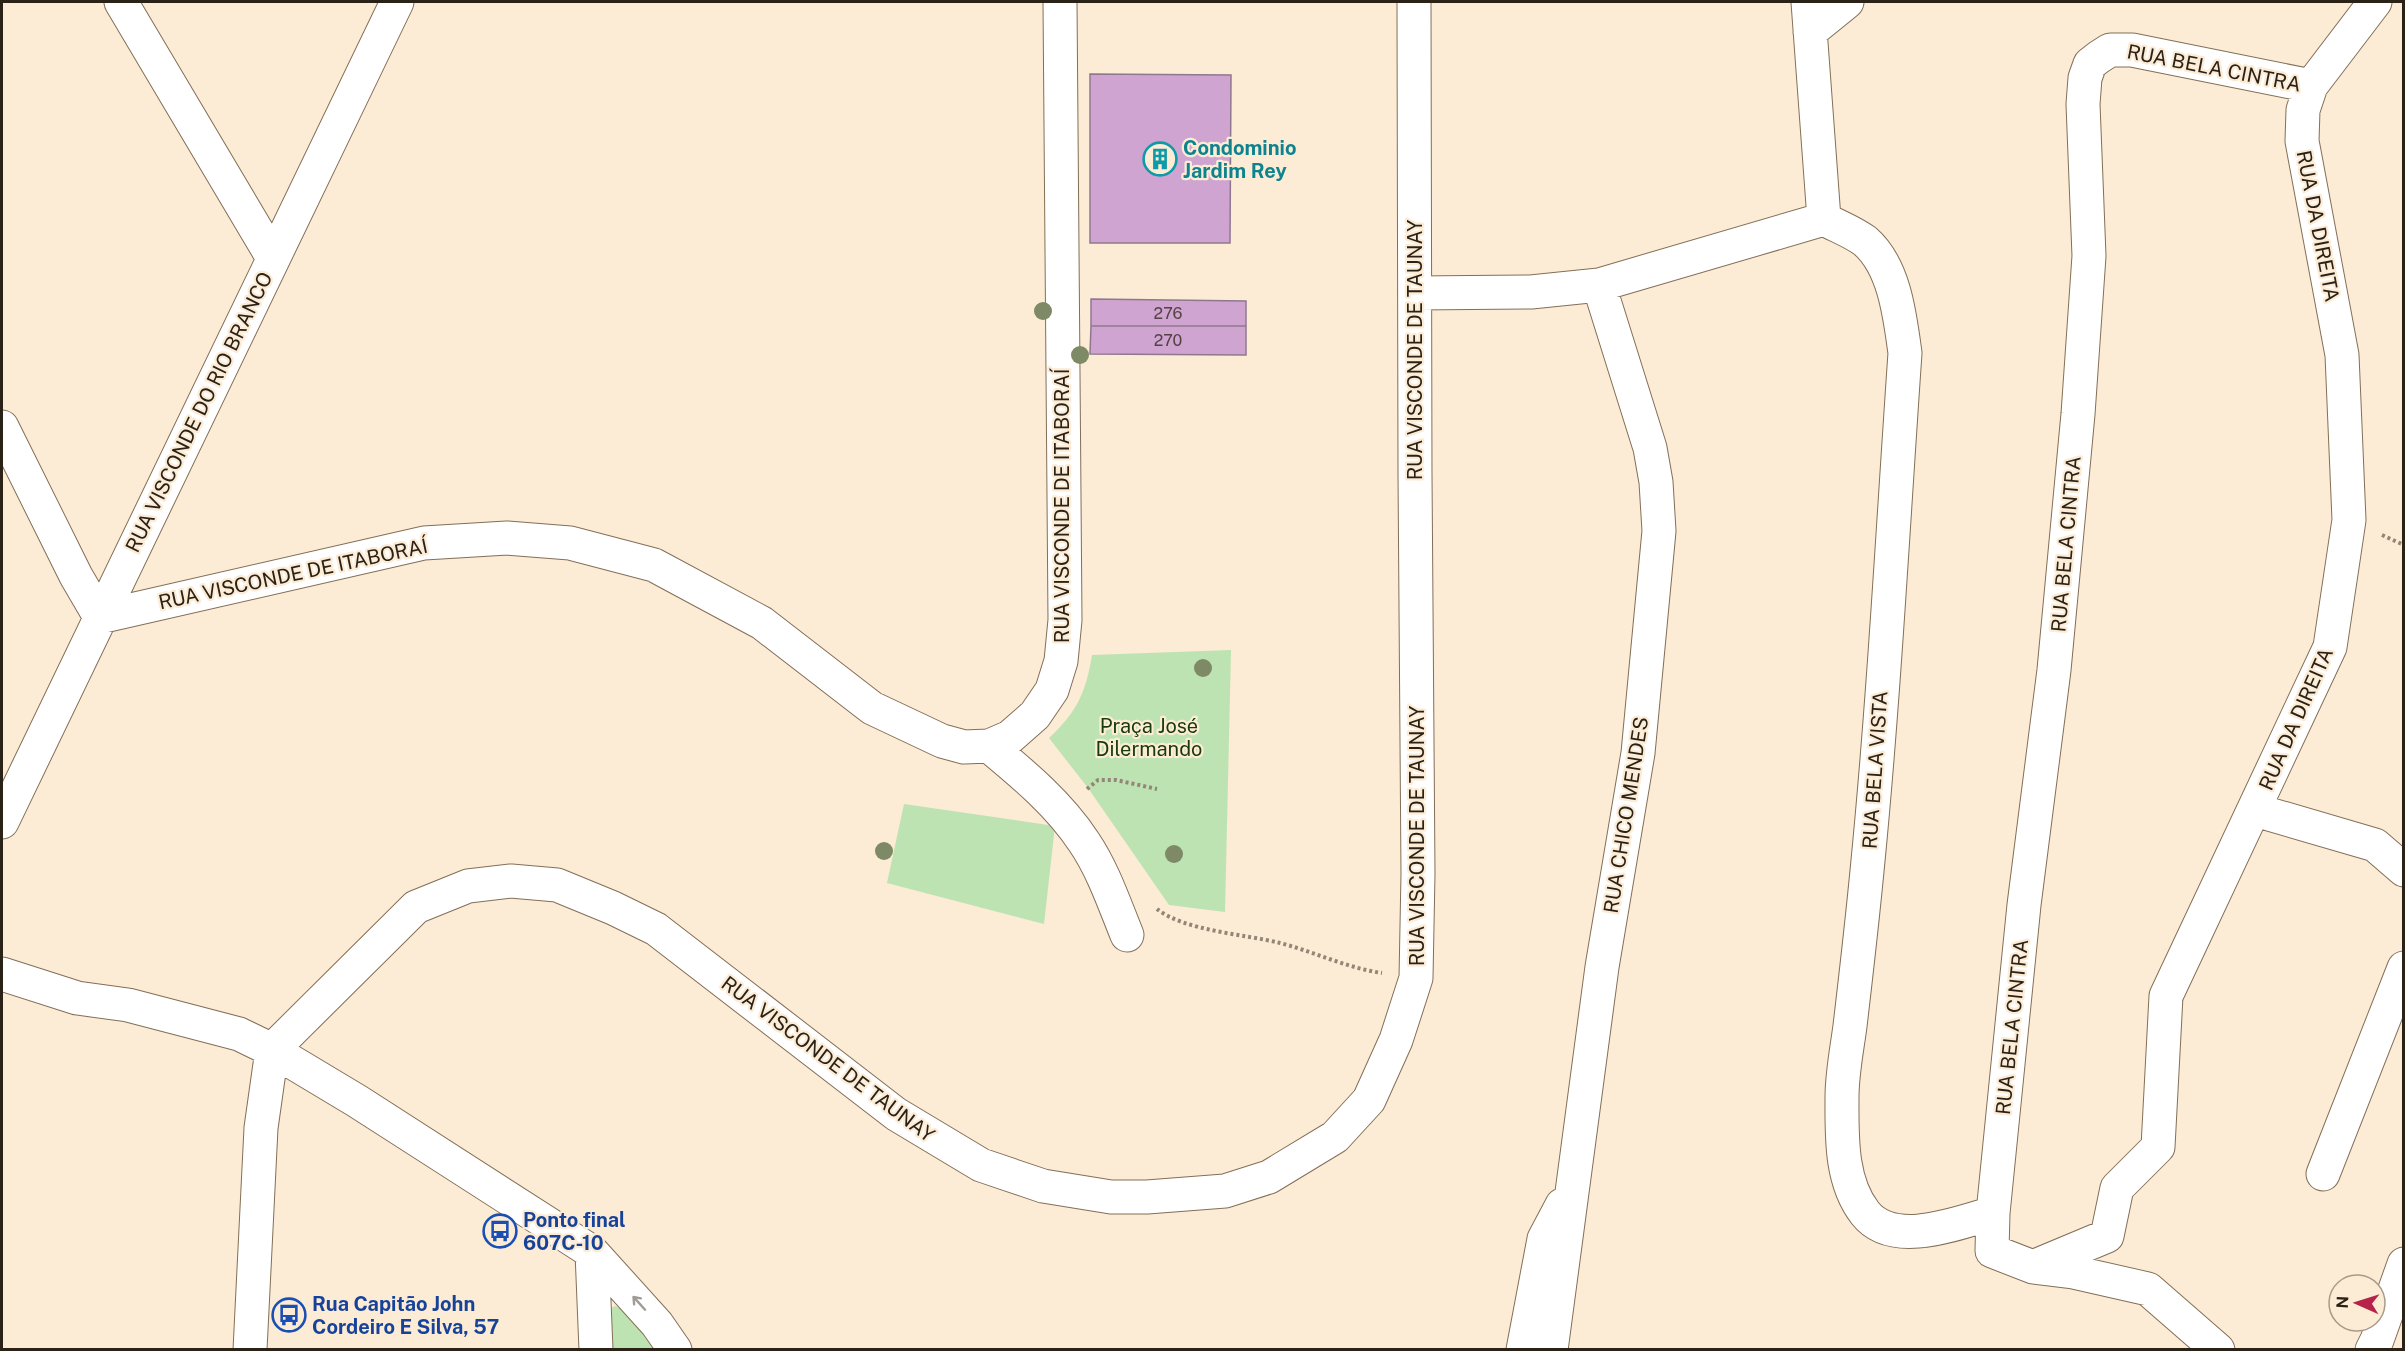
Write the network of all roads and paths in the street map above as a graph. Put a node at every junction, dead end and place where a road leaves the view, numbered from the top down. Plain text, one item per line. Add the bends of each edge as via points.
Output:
1 (121, 2) edge
2 (397, 2) edge
3 (1060, 2) edge
4 (1414, 2) edge
5 (1847, 2) edge
6 (2375, 2) edge
7 (1809, 17) edge
8 (2311, 86) junction
9 (1824, 219) junction
10 (273, 258) junction
11 (1599, 285) junction
12 (1415, 293) junction
13 (2, 427) edge
14 (100, 617) junction
15 (989, 746) junction
16 (1088, 788) dead end
17 (1157, 789) dead end
18 (2255, 810) junction
19 (2, 822) edge
20 (2403, 870) edge
21 (1151, 905) dead end
22 (1127, 935) dead end
23 (2, 954) edge
24 (2403, 968) edge
25 (2, 974) edge
26 (1416, 978) junction
27 (128, 1005) junction
28 (272, 1050) junction
29 (2323, 1174) dead end
30 (1575, 1179) junction
31 (1993, 1213) junction
32 (592, 1252) junction
33 (2403, 1264) edge
34 (2033, 1267) junction
35 (250, 1350) edge
36 (596, 1350) edge
37 (675, 1350) edge
38 (1523, 1350) edge
39 (1551, 1350) edge
40 (2218, 1350) edge
41 (2372, 1350) edge

1 - 10 street
2 - 10 street, RUA VISCONDE DO RIO BRANCO
3 - 15 street, RUA VISCONDE DE ITABORAÍ via 1065,620 1061,660 1052,690 1035,715 1010,737
4 - 12 street, RUA VISCONDE DE TAUNAY
5 - 7 street
6 - 8 street, RUA DA DIREITA
7 - 9 street
8 - 18 street, RUA DA DIREITA via 2303,110 2302,141 2342,355 2349,520 2330,646
8 - 31 street, RUA BELA CINTRA via 2132,50 2110,50 2090,64 2085,78 2089,256 2078,414 2054,670 2024,905
9 - 11 street
9 - 31 street, RUA BELA VISTA via 1865,242 1879,258 1898,300 1905,353 1868,870 1842,1094 1845,1167 1864,1212 1887,1228 1907,1232 1946,1227
10 - 14 street, RUA VISCONDE DO RIO BRANCO
11 - 12 street via 1531,292
11 - 30 street, RUA CHICO MENDES via 1650,448 1659,531 1638,753 1602,967
12 - 26 street, RUA VISCONDE DE TAUNAY
13 - 14 street via 75,576
14 - 15 street, RUA VISCONDE DE ITABORAÍ via 424,543 507,538 570,543 654,565 762,623 872,708 942,741 964,747
14 - 19 street, RUA VISCONDE DO RIO BRANCO
15 - 22 street via 1039,788 1084,841 1105,879
16 - 17 path via 1098,780 1116,780
18 - 20 street via 2375,845
18 - 34 street, RUA DA DIREITA via 2166,996 2158,1147 2117,1188 2108,1236
21 - 26 path via 1178,921 1281,944 1364,970
23 - 27 street via 86,980
24 - 29 street
25 - 27 street via 77,998
26 - 28 street, RUA VISCONDE DE TAUNAY via 1396,1040 1369,1100 1335,1137 1269,1177 1225,1191 1147,1197 1111,1197 1043,1186 981,1165 896,1114 656,929 557,885 511,881 468,886 417,907
27 - 28 street via 239,1034
28 - 32 street
28 - 35 street via 261,1128
30 - 38 street via 1544,1239
30 - 39 street, RUA CHICO MENDES
31 - 34 street, RUA BELA CINTRA via 1992,1251
32 - 36 street
37 -> 32 street via 657,1324
33 - 41 street
34 - 40 street via 2148,1289

